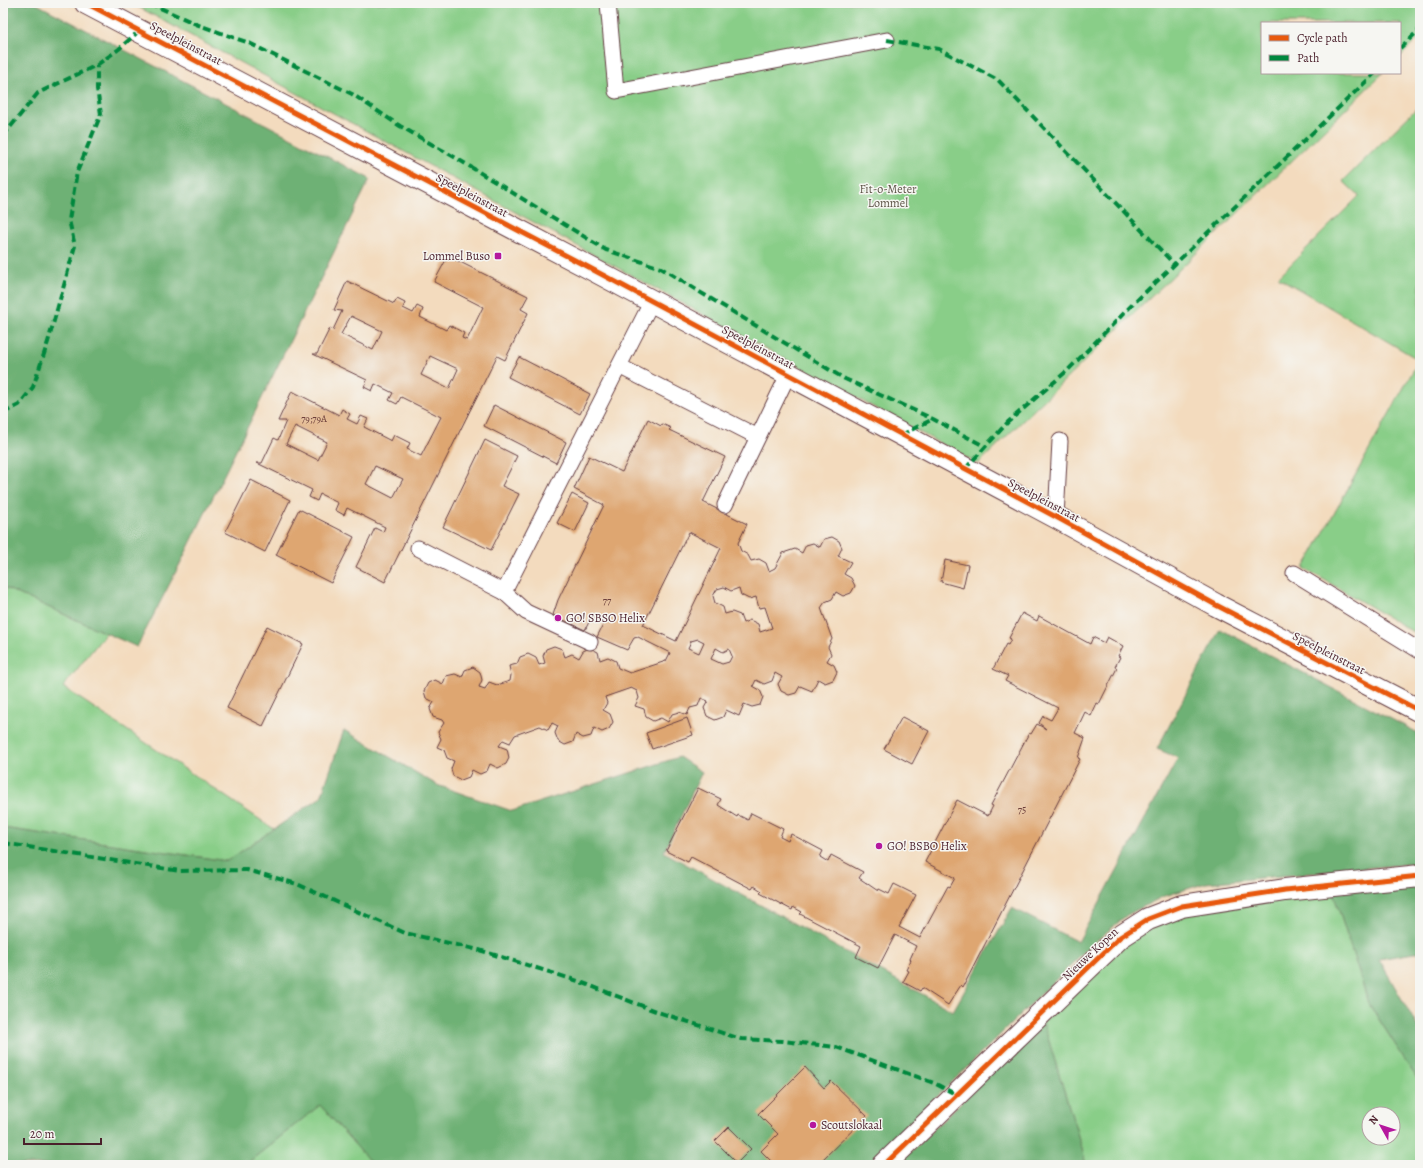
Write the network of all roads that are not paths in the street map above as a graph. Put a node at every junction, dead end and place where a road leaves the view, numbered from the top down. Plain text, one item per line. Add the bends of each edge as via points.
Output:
1 (86, 3) edge
2 (608, 3) edge
3 (887, 40) dead end
4 (652, 301) junction
5 (619, 366) junction
6 (788, 374) junction
7 (758, 437) junction
8 (1060, 441) dead end
9 (725, 505) dead end
10 (1056, 517) junction
11 (418, 548) dead end
12 (1294, 573) dead end
13 (504, 592) junction
14 (590, 642) dead end
15 (1420, 651) edge
16 (1420, 711) edge
17 (1420, 876) edge
18 (884, 1165) edge

1 - 4 street, Speelpleinstraat
2 - 3 lane via 616,91
4 - 5 lane
4 - 6 street, Speelpleinstraat
5 - 7 lane
5 - 13 lane
6 - 7 lane
6 - 10 street, Speelpleinstraat
7 - 9 lane
8 - 10 lane
10 - 16 street, Speelpleinstraat via 1216,605
11 - 13 lane
12 - 15 lane
13 - 14 lane via 526,612
17 - 18 street, Nieuwe Kopen via 1284,890 1182,906 1148,919 1120,937

